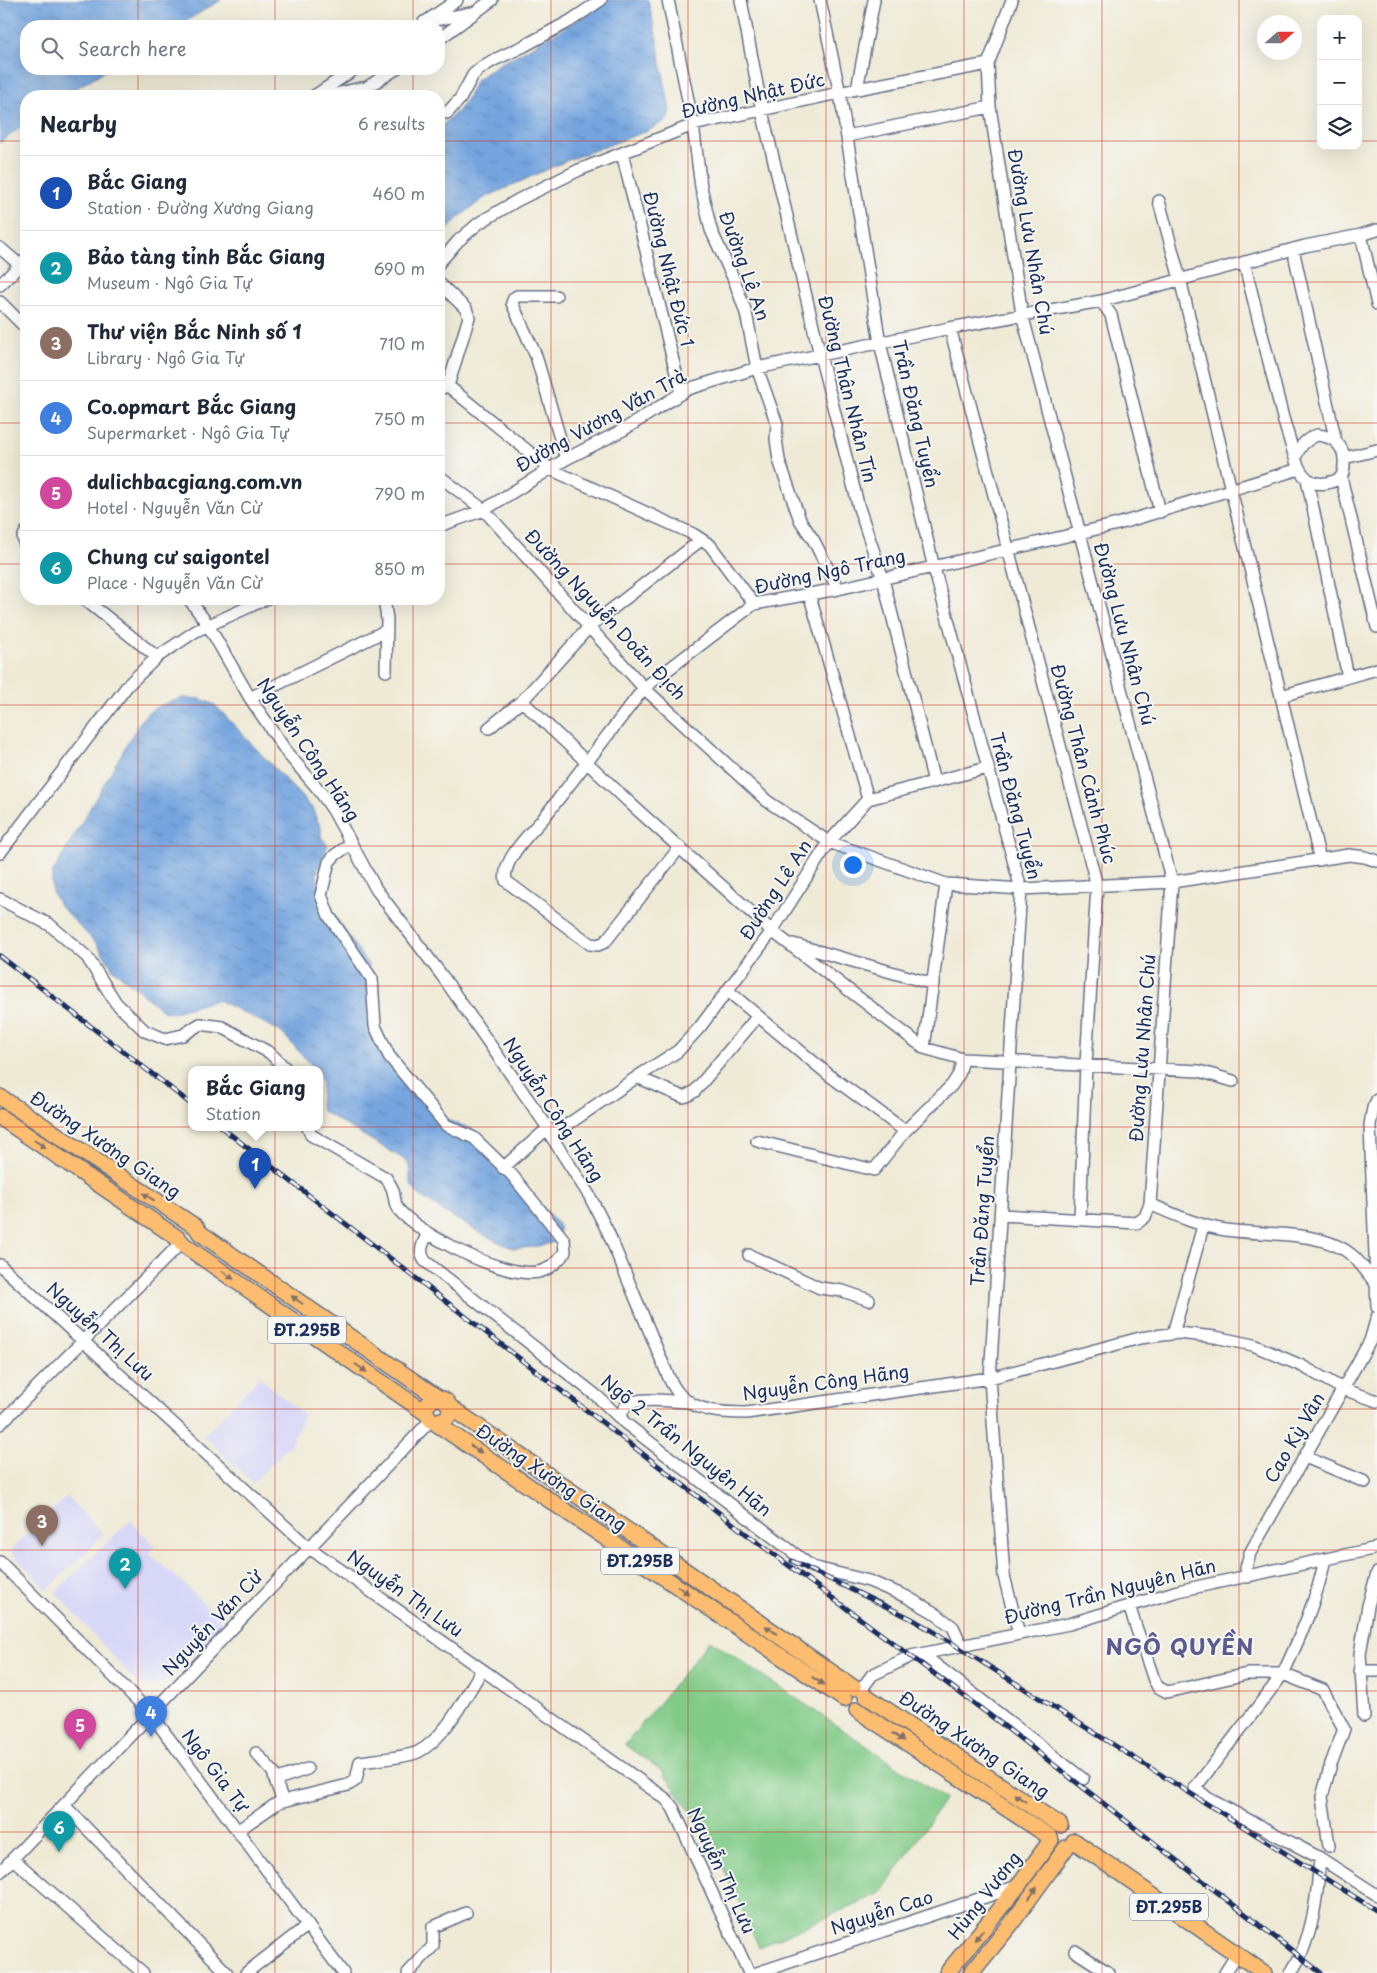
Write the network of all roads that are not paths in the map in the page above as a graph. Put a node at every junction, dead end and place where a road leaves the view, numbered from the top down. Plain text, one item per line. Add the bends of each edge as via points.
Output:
1 (457, 0) edge
2 (492, 0) edge
3 (602, 0) edge
4 (668, 0) edge
5 (741, 0) edge
6 (820, 0) edge
7 (874, 0) edge
8 (1012, 0) edge
9 (476, 13) junction
10 (427, 20) edge
11 (441, 20) edge
12 (445, 35) edge
13 (988, 64) junction
14 (346, 75) edge
15 (386, 75) edge
16 (367, 87) junction
17 (857, 89) junction
18 (323, 90) edge
19 (353, 90) edge
20 (362, 90) edge
21 (840, 94) junction
22 (990, 107) junction
23 (762, 111) junction
24 (446, 113) dead end
25 (693, 126) junction
26 (847, 136) junction
27 (622, 153) junction
28 (1159, 201) dead end
29 (1377, 230) edge
30 (1361, 235) junction
31 (0, 248) edge
32 (1292, 249) junction
33 (445, 255) edge
34 (20, 260) edge
35 (1244, 262) junction
36 (20, 265) edge
37 (1180, 279) junction
38 (0, 285) edge
39 (445, 290) edge
40 (556, 296) dead end
41 (1101, 301) junction
42 (1, 304) edge
43 (1377, 304) edge
44 (1022, 314) junction
45 (20, 322) edge
46 (950, 328) junction
47 (880, 343) junction
48 (820, 355) junction
49 (757, 368) junction
50 (445, 385) edge
51 (445, 389) edge
52 (681, 394) junction
53 (1336, 442) junction
54 (1377, 450) edge
55 (1295, 458) junction
56 (1344, 458) junction
57 (566, 459) junction
58 (550, 469) junction
59 (1299, 469) junction
60 (1341, 477) junction
61 (1307, 479) junction
62 (445, 481) edge
63 (1230, 491) junction
64 (484, 510) junction
65 (1160, 512) junction
66 (445, 524) edge
67 (1079, 533) junction
68 (701, 540) junction
69 (1009, 549) junction
70 (934, 568) junction
71 (883, 579) junction
72 (838, 589) junction
73 (809, 593) junction
74 (754, 604) junction
75 (92, 605) edge
76 (193, 605) edge
77 (253, 605) edge
78 (385, 605) edge
79 (208, 625) junction
80 (590, 626) junction
81 (1377, 627) edge
82 (387, 630) junction
83 (157, 657) junction
84 (1377, 669) edge
85 (386, 671) dead end
86 (1348, 677) junction
87 (644, 688) junction
88 (1282, 696) junction
89 (250, 698) junction
90 (522, 701) junction
91 (489, 728) dead end
92 (587, 761) junction
93 (987, 768) junction
94 (934, 782) junction
95 (868, 799) junction
96 (829, 842) junction
97 (351, 844) junction
98 (680, 847) junction
99 (0, 853) edge
100 (1320, 860) junction
101 (1377, 861) edge
102 (1172, 882) junction
103 (946, 884) junction
104 (1097, 886) junction
105 (1021, 888) junction
106 (0, 899) edge
107 (772, 931) junction
108 (786, 943) junction
109 (934, 984) junction
110 (728, 991) junction
111 (758, 1016) junction
112 (924, 1048) junction
113 (963, 1059) junction
114 (1010, 1060) junction
115 (1086, 1064) junction
116 (282, 1066) edge
117 (1160, 1069) junction
118 (636, 1077) junction
119 (1233, 1081) dead end
120 (0, 1097) edge
121 (1377, 1100) edge
122 (0, 1117) edge
123 (309, 1131) edge
124 (904, 1131) junction
125 (549, 1132) junction
126 (757, 1141) dead end
127 (503, 1168) junction
128 (1150, 1204) junction
129 (1001, 1215) junction
130 (1080, 1219) junction
131 (1203, 1226) junction
132 (195, 1229) junction
133 (428, 1233) junction
134 (182, 1243) junction
135 (749, 1255) dead end
136 (0, 1265) edge
137 (1376, 1276) edge
138 (869, 1300) dead end
139 (1377, 1307) edge
140 (1377, 1317) edge
141 (1173, 1334) junction
142 (83, 1340) junction
143 (990, 1378) junction
144 (1343, 1389) junction
145 (1377, 1401) edge
146 (444, 1402) junction
147 (692, 1402) junction
148 (431, 1418) junction
149 (620, 1419) junction
150 (0, 1424) edge
151 (1304, 1456) junction
152 (1365, 1482) dead end
153 (308, 1547) junction
154 (1377, 1548) edge
155 (1325, 1559) junction
156 (0, 1562) edge
157 (1377, 1573) edge
158 (1248, 1576) junction
159 (1129, 1606) junction
160 (1019, 1634) junction
161 (962, 1646) junction
162 (922, 1654) junction
163 (482, 1670) junction
164 (1360, 1671) junction
165 (1377, 1671) edge
166 (1283, 1674) junction
167 (856, 1693) junction
168 (150, 1714) junction
169 (1364, 1716) dead end
170 (256, 1753) dead end
171 (306, 1769) dead end
172 (1083, 1779) dead end
173 (275, 1780) junction
174 (283, 1801) junction
175 (64, 1805) junction
176 (1060, 1825) junction
177 (237, 1831) junction
178 (1050, 1839) junction
179 (1070, 1844) junction
180 (1329, 1846) dead end
181 (1320, 1858) junction
182 (13, 1859) junction
183 (0, 1872) edge
184 (1018, 1886) junction
185 (1377, 1895) edge
186 (466, 1913) dead end
187 (997, 1913) junction
188 (1011, 1924) junction
189 (308, 1925) junction
190 (1075, 1951) dead end
191 (1237, 1954) junction
192 (143, 1973) edge
193 (227, 1973) edge
194 (246, 1973) edge
195 (343, 1973) edge
196 (408, 1973) edge
197 (749, 1973) edge
198 (757, 1973) edge
199 (947, 1973) edge
200 (971, 1973) edge
201 (1109, 1973) edge
202 (1225, 1973) edge
203 (1264, 1973) edge
204 (1291, 1973) edge

1 - 10 street
2 - 9 street
3 - 24 street via 570,21 492,60 473,75 460,99
4 - 25 street, Đường Lê An
5 - 23 street, Đường Thân Nhân Tín
6 - 21 street, Trần Đăng Tuyển
7 - 17 street
8 - 13 street, Đường Lưu Nhân Chú
9 - 11 street
9 - 12 street
13 - 17 street, Đường Nhật Đức
13 - 22 street, Đường Lưu Nhân Chú
14 - 18 street
15 - 16 street
16 - 19 street
16 - 20 street
17 - 21 street, Đường Nhật Đức
21 - 23 street, Đường Nhật Đức
21 - 26 street, Trần Đăng Tuyển
22 - 26 street
22 - 44 street, Đường Lưu Nhân Chú
23 - 25 street, Đường Nhật Đức
23 - 48 street, Đường Thân Nhân Tín
25 - 27 street, Đường Nhật Đức
25 - 49 street, Đường Lê An via 701,187 711,230 743,305
26 - 47 street, Trần Đăng Tuyển
27 - 33 street, Đường Nhật Đức via 579,170 492,214
27 - 52 street, Đường Nhật Đức 1
28 - 37 street
29 - 30 street, Đường Vương Văn Trà
30 - 32 street, Đường Vương Văn Trà
30 - 43 street
31 - 34 street
32 - 35 street, Đường Vương Văn Trà
32 - 53 street
35 - 37 street, Đường Vương Văn Trà
35 - 55 street
36 - 38 street
37 - 41 street, Đường Vương Văn Trà
37 - 63 street
39 - 50 street via 466,309 469,318
40 - 57 street via 517,296 512,303 536,356
41 - 44 street, Đường Vương Văn Trà
41 - 65 street via 1111,315
42 - 45 street
44 - 46 street, Đường Vương Văn Trà
44 - 67 street, Đường Lưu Nhân Chú
46 - 47 street, Đường Vương Văn Trà
46 - 69 street, Đường Thân Cảnh Phúc
47 - 48 street, Đường Vương Văn Trà
47 - 70 street, Trần Đăng Tuyển
48 - 49 street, Đường Vương Văn Trà
48 - 71 street, Đường Thân Nhân Tín via 859,508
49 - 52 street, Đường Vương Văn Trà
49 - 72 street, Đường Lê An via 777,424 776,443 780,460 800,520
51 - 58 street
52 - 57 street, Đường Vương Văn Trà via 623,430
53 - 55 street via 1325,436 1311,438
53 - 56 street
54 - 56 street
55 - 59 street
56 - 60 street
57 - 58 street, Đường Vương Văn Trà
58 - 64 street, Đường Vương Văn Trà
58 - 68 street
59 - 61 street
59 - 63 street, Đường Ngô Trang
60 - 61 street via 1322,484 1314,484
60 - 81 street
61 - 86 street
62 - 64 street
63 - 65 street, Đường Ngô Trang
63 - 88 street
64 - 66 street, Đường Vương Văn Trà
64 - 80 street, Đường Nguyễn Doãn Địch
65 - 67 street, Đường Ngô Trang
67 - 69 street, Đường Ngô Trang
67 - 102 street, Đường Lưu Nhân Chú
68 - 74 street via 710,545
68 - 80 street
69 - 70 street, Đường Ngô Trang
69 - 104 street, Đường Thân Cảnh Phúc
70 - 71 street, Đường Ngô Trang
70 - 93 street, Trần Đăng Tuyển
71 - 72 street, Đường Ngô Trang
71 - 94 street, Đường Thân Nhân Tín
72 - 73 street, Đường Ngô Trang
73 - 74 street, Đường Ngô Trang
73 - 95 street
74 - 87 street, Đường Ngô Trang
75 - 83 street
76 - 79 street, Nguyễn Công Hãng
77 - 79 street
78 - 82 street
79 - 83 street
79 - 89 street, Nguyễn Công Hãng
80 - 87 street, Đường Nguyễn Doãn Địch
80 - 90 street
82 - 85 street
82 - 89 street
83 - 99 street via 128,685
84 - 86 street
86 - 88 street
87 - 92 street, Đường Ngô Trang
87 - 96 street, Đường Nguyễn Doãn Địch via 767,801
88 - 100 street
89 - 97 street, Nguyễn Công Hãng via 288,754 328,804
90 - 91 street
90 - 92 street
92 - 98 street
92 - 98 street, Đường Ngô Trang via 507,863 506,881 590,944 598,944 605,942
93 - 94 street
93 - 105 street, Trần Đăng Tuyển
94 - 95 street
95 - 96 street, Đường Lê An
96 - 103 street, Đường Nguyễn Doãn Địch
96 - 107 street, Đường Lê An
97 - 125 street, Nguyễn Công Hãng via 376,889 443,977
97 - 127 street via 329,862 321,895 329,916 372,979 375,1026 389,1056 446,1125 474,1138
98 - 107 street
100 - 101 street, Đường Nguyễn Doãn Địch via 1349,855
100 - 102 street, Đường Nguyễn Doãn Địch
102 - 104 street, Đường Nguyễn Doãn Địch
102 - 117 street, Đường Lưu Nhân Chú
103 - 105 street, Đường Nguyễn Doãn Địch
103 - 109 street
104 - 105 street, Đường Nguyễn Doãn Địch
104 - 115 street, Đường Thân Cảnh Phúc
105 - 114 street, Trần Đăng Tuyển
106 - 116 street via 50,925 87,957 116,1003 145,1031 165,1039 183,1035 200,1024 222,1027 270,1053
107 - 108 street
107 - 110 street, Đường Lê An
108 - 109 street
108 - 112 street
109 - 112 street
110 - 111 street
110 - 118 street, Đường Lê An via 678,1051
111 - 118 street via 698,1088 687,1096 679,1096
111 - 124 street
112 - 113 street
113 - 114 street
113 - 124 street via 952,1085
114 - 115 street
114 - 129 street, Trần Đăng Tuyển
115 - 117 street
115 - 130 street, Đường Thân Cảnh Phúc
117 - 119 street via 1199,1071
117 - 128 street, Đường Lưu Nhân Chú
118 - 125 street, Đường Lê An
132 -> 120 main road, Đường Xương Giang / ĐT.295B
121 - 137 street via 1370,1125
122 -> 134 main road, Đường Xương Giang / ĐT.295B
123 - 133 street via 311,1135 386,1178 393,1190 396,1206 406,1218
124 - 126 street via 874,1170
125 - 127 street, Đường Lê An
125 - 147 street, Nguyễn Công Hãng via 608,1232 669,1378 680,1396
127 - 133 street via 564,1240 566,1252 555,1265 538,1272 518,1272 494,1266
128 - 130 street via 1145,1217 1137,1223
128 - 131 street
129 - 130 street
129 - 143 street, Trần Đăng Tuyển
131 - 137 street via 1321,1240 1341,1248
131 - 141 street
132 - 134 main road via 182,1227
146 -> 132 main road, Đường Xương Giang / ĐT.295B
133 - 149 street, Ngõ 2 Trần Nguyên Hãn via 421,1248 425,1262 598,1397
134 - 142 street
134 -> 148 main road, Đường Xương Giang / ĐT.295B
135 - 138 street via 820,1288 843,1291
136 - 142 street, Nguyễn Thị Lưu
137 - 139 street
140 - 144 street, Cao Kỳ Vân via 1370,1341
141 - 143 street, Nguyễn Công Hãng via 1140,1338
141 - 144 street, Nguyễn Công Hãng via 1216,1336 1253,1345 1302,1366
142 - 150 street
142 - 153 street, Nguyễn Thị Lưu
143 - 147 street, Nguyễn Công Hãng via 746,1413 723,1413
143 - 160 street, Trần Đăng Tuyển via 1004,1576
144 - 145 street, Nguyễn Công Hãng
144 - 151 street, Cao Kỳ Vân
146 - 148 main road via 428,1403
146 - 148 main road via 447,1418
167 -> 146 main road, Đường Xương Giang / ĐT.295B
147 - 149 street via 636,1400 628,1404
148 - 153 street, Nguyễn Văn Cừ
148 -> 167 main road, Đường Xương Giang / ĐT.295B
149 - 161 street, Ngõ 2 Trần Nguyên Hãn via 812,1567 869,1582 907,1597 953,1627
151 - 152 street
151 - 158 street, Cao Kỳ Vân via 1250,1553 1246,1568
153 - 163 street, Nguyễn Thị Lưu
153 - 168 street, Nguyễn Văn Cừ
154 - 155 street, Đường Trần Nguyên Hãn
155 - 158 street, Đường Trần Nguyên Hãn
155 - 166 street via 1313,1604
156 - 168 street, Ngô Gia Tự
157 - 164 street via 1362,1637
158 - 159 street, Đường Trần Nguyên Hãn via 1178,1591
159 - 160 street, Đường Trần Nguyên Hãn via 1069,1624
159 - 166 street via 1154,1680 1167,1692 1247,1674
160 - 161 street, Đường Trần Nguyên Hãn
161 - 162 street, Đường Trần Nguyên Hãn
162 - 167 street, Đường Trần Nguyên Hãn via 872,1675
162 - 172 street
163 - 174 street via 437,1738 417,1753 360,1762 356,1780 348,1785
163 - 197 street, Nguyễn Thị Lưu via 666,1799
164 - 165 street
164 - 169 street
166 - 180 street via 1323,1690 1344,1729 1322,1797
166 - 181 street via 1196,1788 1209,1799
176 -> 167 main road, Đường Xương Giang / ĐT.295B
167 -> 178 main road, Đường Xương Giang / ĐT.295B via 847,1706
168 - 175 street, Nguyễn Văn Cừ
168 - 177 street, Ngô Gia Tự
170 - 173 street via 273,1772
171 - 173 street
173 - 174 street
174 - 177 street
175 - 182 street, Nguyễn Văn Cừ
175 - 193 street
176 - 178 main road via 1053,1829
176 - 179 main road, ĐT.295B via 1073,1830
177 - 189 street, Ngô Gia Tự
178 - 179 main road, ĐT.295B via 1060,1848
178 - 184 main road, Hùng Vương
188 -> 179 main road, Hùng Vương
179 - 191 main road, ĐT.295B
181 - 185 street
181 - 204 street via 1314,1917 1303,1952
182 - 183 street, Nguyễn Văn Cừ
182 - 192 street
184 - 187 main road, Hùng Vương
184 - 198 street, Nguyễn Cao
186 - 196 street via 433,1927 433,1946
187 - 188 main road
187 -> 199 main road, Hùng Vương
188 - 200 main road, Hùng Vương
189 - 194 street
189 - 195 street, Ngô Gia Tự
190 - 201 street
191 - 202 street
191 - 203 main road, ĐT.295B

